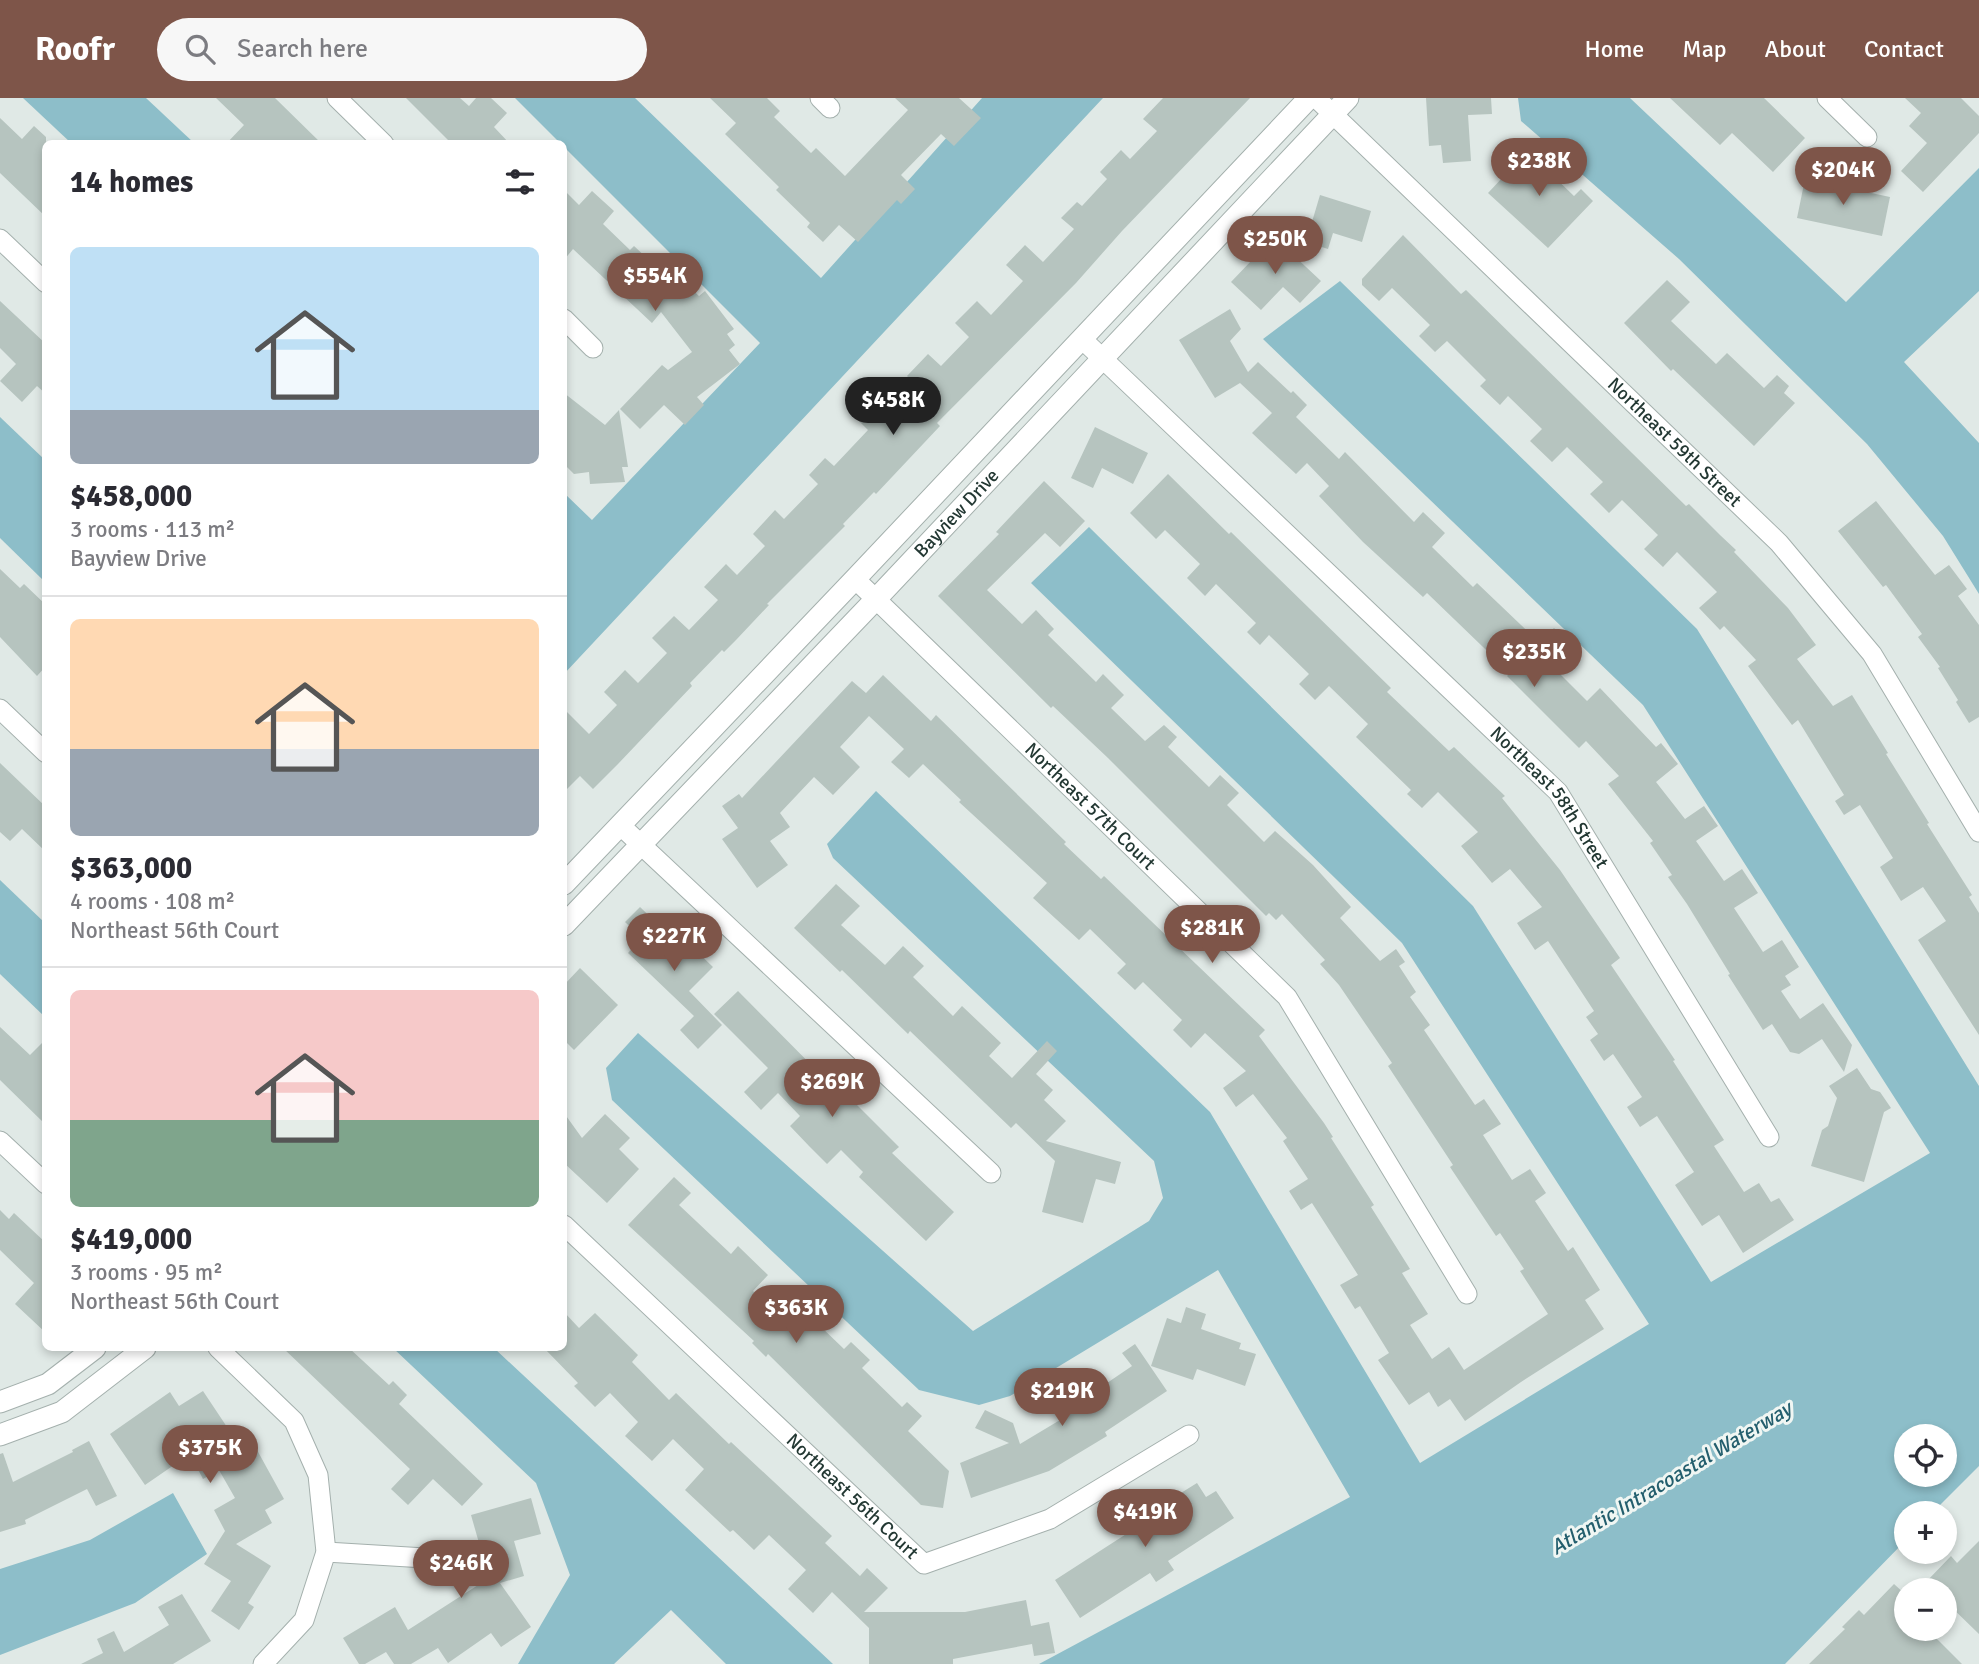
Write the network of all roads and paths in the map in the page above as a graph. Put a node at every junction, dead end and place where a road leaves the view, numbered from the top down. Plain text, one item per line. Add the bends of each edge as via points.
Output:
1 (337, 98) edge
2 (1309, 98) edge
3 (1316, 98) edge
4 (1348, 98) edge
5 (1827, 98) edge
6 (1333, 114) junction
7 (1867, 137) dead end
8 (380, 140) edge
9 (1203, 211) junction
10 (1223, 230) junction
11 (0, 239) edge
12 (42, 279) edge
13 (567, 321) edge
14 (1082, 339) junction
15 (593, 348) dead end
16 (1103, 358) junction
17 (982, 445) junction
18 (1002, 465) junction
19 (855, 579) junction
20 (876, 598) junction
21 (746, 693) junction
22 (0, 709) edge
23 (766, 713) junction
24 (42, 749) edge
25 (620, 825) junction
26 (1979, 832) edge
27 (640, 844) junction
28 (567, 881) edge
29 (567, 922) edge
30 (1769, 1137) dead end
31 (0, 1141) edge
32 (991, 1173) dead end
33 (42, 1180) edge
34 (567, 1228) edge
35 (1467, 1294) dead end
36 (92, 1351) edge
37 (141, 1351) edge
38 (221, 1351) edge
39 (48, 1384) junction
40 (0, 1402) edge
41 (62, 1412) junction
42 (0, 1435) edge
43 (1188, 1435) dead end
44 (326, 1552) junction
45 (425, 1558) dead end
46 (263, 1664) edge

1 - 8 street
2 - 9 street, Bayview Drive
3 - 6 street, Northeast 59th Street
4 - 6 street, Bayview Drive
5 - 7 street
6 - 10 street, Bayview Drive
6 - 26 street, Northeast 59th Street via 1779,543 1872,654
9 - 10 street
9 - 14 street, Bayview Drive
10 - 16 street, Bayview Drive
11 - 12 street
13 - 15 street
14 - 16 street, Northeast 58th Street
14 - 17 street, Bayview Drive
16 - 18 street, Bayview Drive
16 - 30 street, Northeast 58th Street via 1558,792
17 - 18 street
17 - 19 street, Bayview Drive
18 - 20 street, Bayview Drive
19 - 20 street, Northeast 57th Court
19 - 21 street, Bayview Drive
20 - 23 street, Bayview Drive
20 - 35 street, Northeast 57th Court via 1287,997
21 - 23 street
21 - 25 street, Bayview Drive
22 - 24 street
23 - 27 street, Bayview Drive
25 - 27 street
25 - 28 street, Bayview Drive
27 - 29 street, Bayview Drive
27 - 32 street
31 - 33 street
34 - 43 street, Northeast 56th Court via 924,1564 1050,1519
36 - 39 street
37 - 41 street
38 - 44 street via 294,1421 318,1475
39 - 40 street
39 - 41 street
41 - 42 street
44 - 45 street
44 - 46 street via 304,1620

